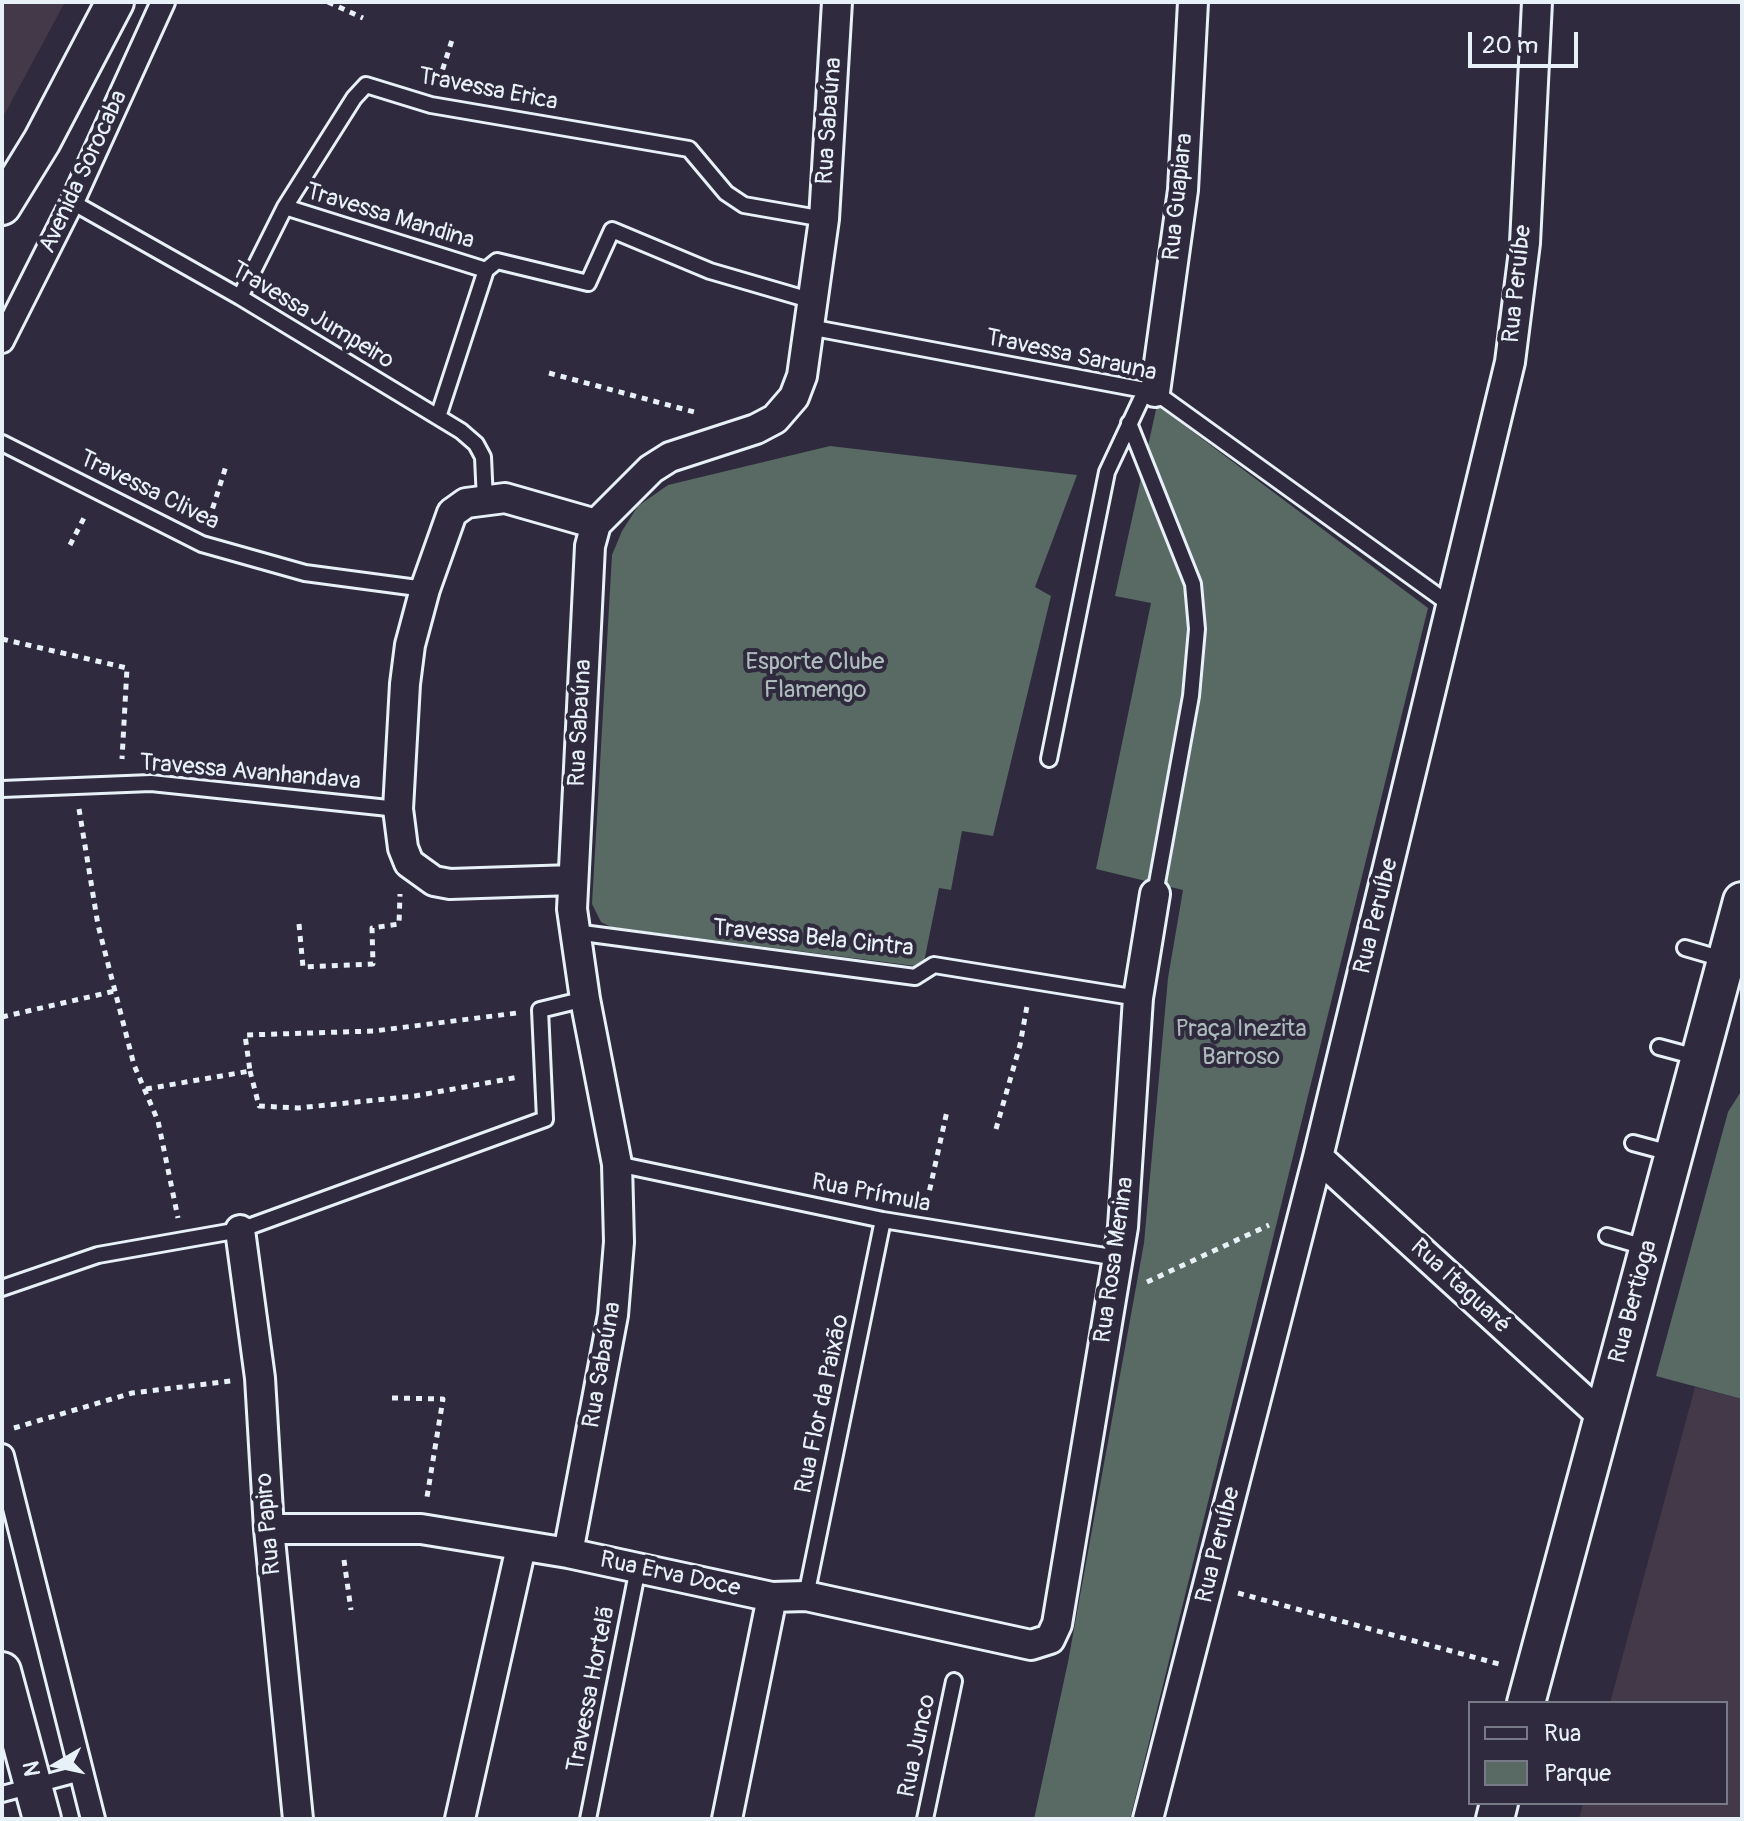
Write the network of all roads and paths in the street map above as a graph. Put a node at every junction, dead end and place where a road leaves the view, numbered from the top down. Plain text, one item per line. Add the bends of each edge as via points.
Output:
1 (115, 2) edge
2 (163, 2) edge
3 (328, 2) edge
4 (837, 2) edge
5 (1193, 2) edge
6 (1537, 2) edge
7 (363, 18) dead end
8 (452, 40) dead end
9 (431, 105) junction
10 (72, 202) junction
11 (2, 206) edge
12 (285, 207) junction
13 (824, 219) junction
14 (486, 270) junction
15 (240, 297) junction
16 (811, 314) junction
17 (2, 341) edge
18 (549, 373) dead end
19 (1150, 391) junction
20 (438, 417) junction
21 (1129, 423) junction
22 (756, 429) junction
23 (2, 443) edge
24 (226, 466) dead end
25 (97, 491) junction
26 (485, 501) junction
27 (596, 524) junction
28 (202, 544) junction
29 (70, 545) dead end
30 (425, 589) junction
31 (1452, 606) junction
32 (2, 639) edge
33 (1049, 759) dead end
34 (122, 784) junction
35 (76, 788) junction
36 (2, 789) edge
37 (398, 809) junction
38 (420, 873) junction
39 (573, 880) junction
40 (1155, 894) joint
41 (1742, 901) edge
42 (299, 924) dead end
43 (575, 932) junction
44 (1685, 948) dead end
45 (1730, 976) edge
46 (1031, 981) junction
47 (115, 991) junction
48 (1138, 998) junction
49 (585, 999) junction
50 (540, 1010) junction
51 (2, 1017) edge
52 (1659, 1047) dead end
53 (1700, 1059) junction
54 (250, 1071) junction
55 (543, 1072) junction
56 (146, 1089) junction
57 (947, 1111) dead end
58 (996, 1129) dead end
59 (1633, 1143) dead end
60 (1674, 1154) junction
61 (1318, 1157) junction
62 (617, 1164) junction
63 (883, 1220) junction
64 (922, 1226) junction
65 (1300, 1229) junction
66 (240, 1230) junction
67 (1607, 1236) dead end
68 (181, 1238) junction
69 (1649, 1248) junction
70 (1116, 1269) junction
71 (2, 1288) edge
72 (260, 1378) junction
73 (392, 1398) dead end
74 (1603, 1417) junction
75 (2, 1432) edge
76 (2, 1456) edge
77 (339, 1528) junction
78 (269, 1529) junction
79 (421, 1529) junction
80 (521, 1547) junction
81 (568, 1553) junction
82 (638, 1568) junction
83 (1208, 1584) junction
84 (806, 1596) junction
85 (772, 1597) junction
86 (351, 1610) dead end
87 (1057, 1624) joint
88 (2, 1671) edge
89 (954, 1681) dead end
90 (1530, 1689) edge
91 (81, 1773) junction
92 (26, 1799) edge
93 (93, 1819) edge
94 (298, 1819) edge
95 (460, 1819) edge
96 (588, 1819) edge
97 (727, 1819) edge
98 (925, 1819) edge
99 (1148, 1819) edge

1 - 11 street, Avenida Sorocaba
2 - 10 street, Avenida Sorocaba
3 - 7 path
4 - 13 street, Rua Sabaúna
5 - 19 street, Rua Guapiara via 1183,190
6 - 31 street, Rua Peruíbe via 1519,300 1510,362
8 - 9 path
9 - 12 lane, Travessa Erica via 366,85
9 - 13 lane, Travessa Erica via 689,149 726,193 744,205
10 - 15 lane, Travessa Jumpeiro
10 - 17 street, Avenida Sorocaba
12 - 14 lane, Travessa Mandina
12 - 15 lane, Travessa Erica
13 - 16 street, Rua Sabaúna
14 - 16 lane, Travessa Mandina via 497,261 588,283 612,230
14 - 20 lane
15 - 20 lane, Travessa Jumpeiro
16 - 19 lane, Travessa Sarauna
16 - 22 street, Rua Sabaúna via 794,397 775,419
18 - 22 path
19 - 21 lane
19 - 31 lane, Travessa Sarauna
20 - 26 lane, Travessa Jumpeiro via 476,444 484,467
21 - 33 lane via 1107,472
21 - 40 lane via 1193,584 1197,629 1191,696
22 - 27 street, Rua Sabaúna via 670,457 642,476
23 - 25 lane, Travessa Clivea
24 - 28 path
25 - 28 lane, Travessa Clivea
25 - 29 path
26 - 27 street via 505,498
26 - 30 street via 466,503 452,513
27 - 39 street, Rua Sabaúna via 588,574
28 - 30 lane, Travessa Clivea via 305,573
30 - 37 street via 405,684
31 - 61 street, Rua Peruíbe
32 - 34 path via 127,668
34 - 35 lane, Travessa Avanhandava
34 - 37 lane, Travessa Avanhandava
35 - 36 lane, Travessa Avanhandava
35 - 47 path via 98,925
37 - 38 street via 403,848
38 - 39 street via 450,884
38 - 42 path via 401,893 399,924 372,928 373,964 303,967
39 - 43 street, Rua Sabaúna
40 - 48 street, Rua Rosa Menina
41 - 45 street, Rua Bertioga
43 - 46 lane, Travessa Bela Cintra via 915,977 934,965
43 - 49 street, Rua Sabaúna
44 - 45 lane
45 - 53 street, Rua Bertioga
46 - 48 lane, Travessa Bela Cintra
46 - 58 path via 1020,1045
47 - 51 path
47 - 56 path via 134,1065
48 - 70 street, Rua Rosa Menina
49 - 50 lane
49 - 62 street, Rua Sabaúna
50 - 54 path via 374,1031 245,1035
50 - 55 lane
52 - 53 lane
53 - 60 street, Rua Bertioga
54 - 55 path via 259,1106 298,1108 415,1096
54 - 56 path
55 - 66 lane via 545,1119
56 - 68 path via 158,1121
57 - 64 path
59 - 60 lane
60 - 69 street, Rua Bertioga
61 - 65 street, Rua Peruíbe
61 - 74 street, Rua Itaguaré
62 - 63 lane, Rua Prímula
62 - 81 street, Rua Sabaúna via 616,1294
63 - 64 lane, Rua Prímula
63 - 84 lane, Rua Flor da Paixão
64 - 70 lane, Rua Prímula
65 - 70 path via 1273,1223 1141,1285
65 - 83 street, Rua Peruíbe
66 - 68 lane
66 - 72 street, Rua Papiro
67 - 69 lane
68 - 71 lane via 98,1255
69 - 74 street, Rua Bertioga
70 - 87 street, Rua Rosa Menina
72 - 75 path via 132,1393
72 - 78 street, Rua Papiro
73 - 79 path via 443,1399
74 - 90 street, Rua Bertioga
76 - 91 street
77 - 78 street, Rua Erva Doce
77 - 79 street, Rua Erva Doce
77 - 86 path
78 - 94 street, Rua Papiro
79 - 80 street, Rua Erva Doce
80 - 81 street, Rua Erva Doce
80 - 95 street
81 - 82 street, Rua Erva Doce
82 - 85 street, Rua Erva Doce
82 - 96 lane, Travessa Hortelã
83 - 90 path
83 - 99 street, Rua Peruíbe
84 - 85 street, Rua Erva Doce
84 - 87 street, Rua Erva Doce via 1031,1645 1050,1639
85 - 97 street
88 - 92 street
89 - 98 lane, Rua Junco
91 - 92 lane
91 - 93 street

